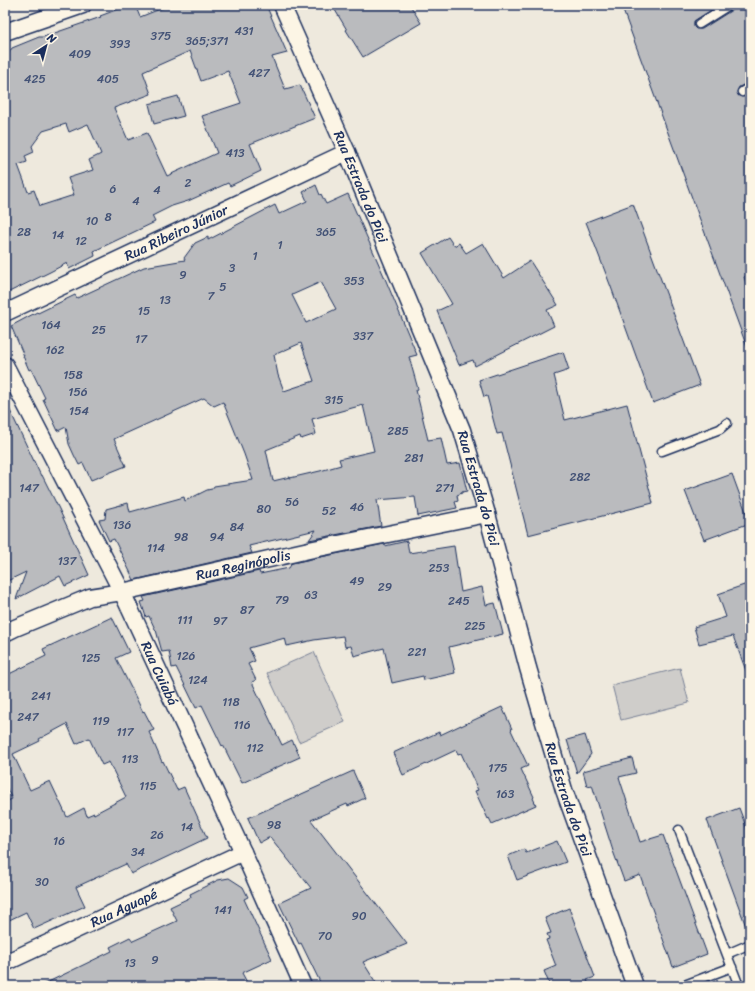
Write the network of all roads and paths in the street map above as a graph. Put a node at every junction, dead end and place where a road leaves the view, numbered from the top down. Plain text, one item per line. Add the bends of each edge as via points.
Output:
1 (82, 5) edge
2 (282, 5) edge
3 (729, 5) edge
4 (699, 24) dead end
5 (5, 32) edge
6 (750, 87) edge
7 (742, 92) dead end
8 (347, 152) junction
9 (5, 313) edge
10 (5, 366) edge
11 (727, 423) dead end
12 (662, 451) dead end
13 (487, 514) junction
14 (122, 592) junction
15 (5, 633) edge
16 (679, 830) dead end
17 (243, 852) junction
18 (750, 944) edge
19 (727, 954) junction
20 (5, 963) edge
21 (732, 967) junction
22 (303, 986) edge
23 (635, 986) edge
24 (682, 986) edge
25 (739, 986) edge

1 - 5 street
2 - 8 street, Rua Estrada do Pici
3 - 4 lane
6 - 7 lane
8 - 9 street, Rua Ribeiro Júnior
8 - 13 street, Rua Estrada do Pici via 462,430
10 - 14 street, Rua Cuiabá
11 - 12 lane via 720,429
13 - 14 street, Rua Reginópolis
13 - 23 street, Rua Estrada do Pici via 564,790
14 - 15 street, Rua Reginópolis via 90,598
14 - 17 street, Rua Cuiabá
16 - 19 lane
17 - 20 street, Rua Aguapé
17 - 22 street, Rua Cuiabá
18 - 19 lane
19 - 21 lane
21 - 24 lane
21 - 25 lane

